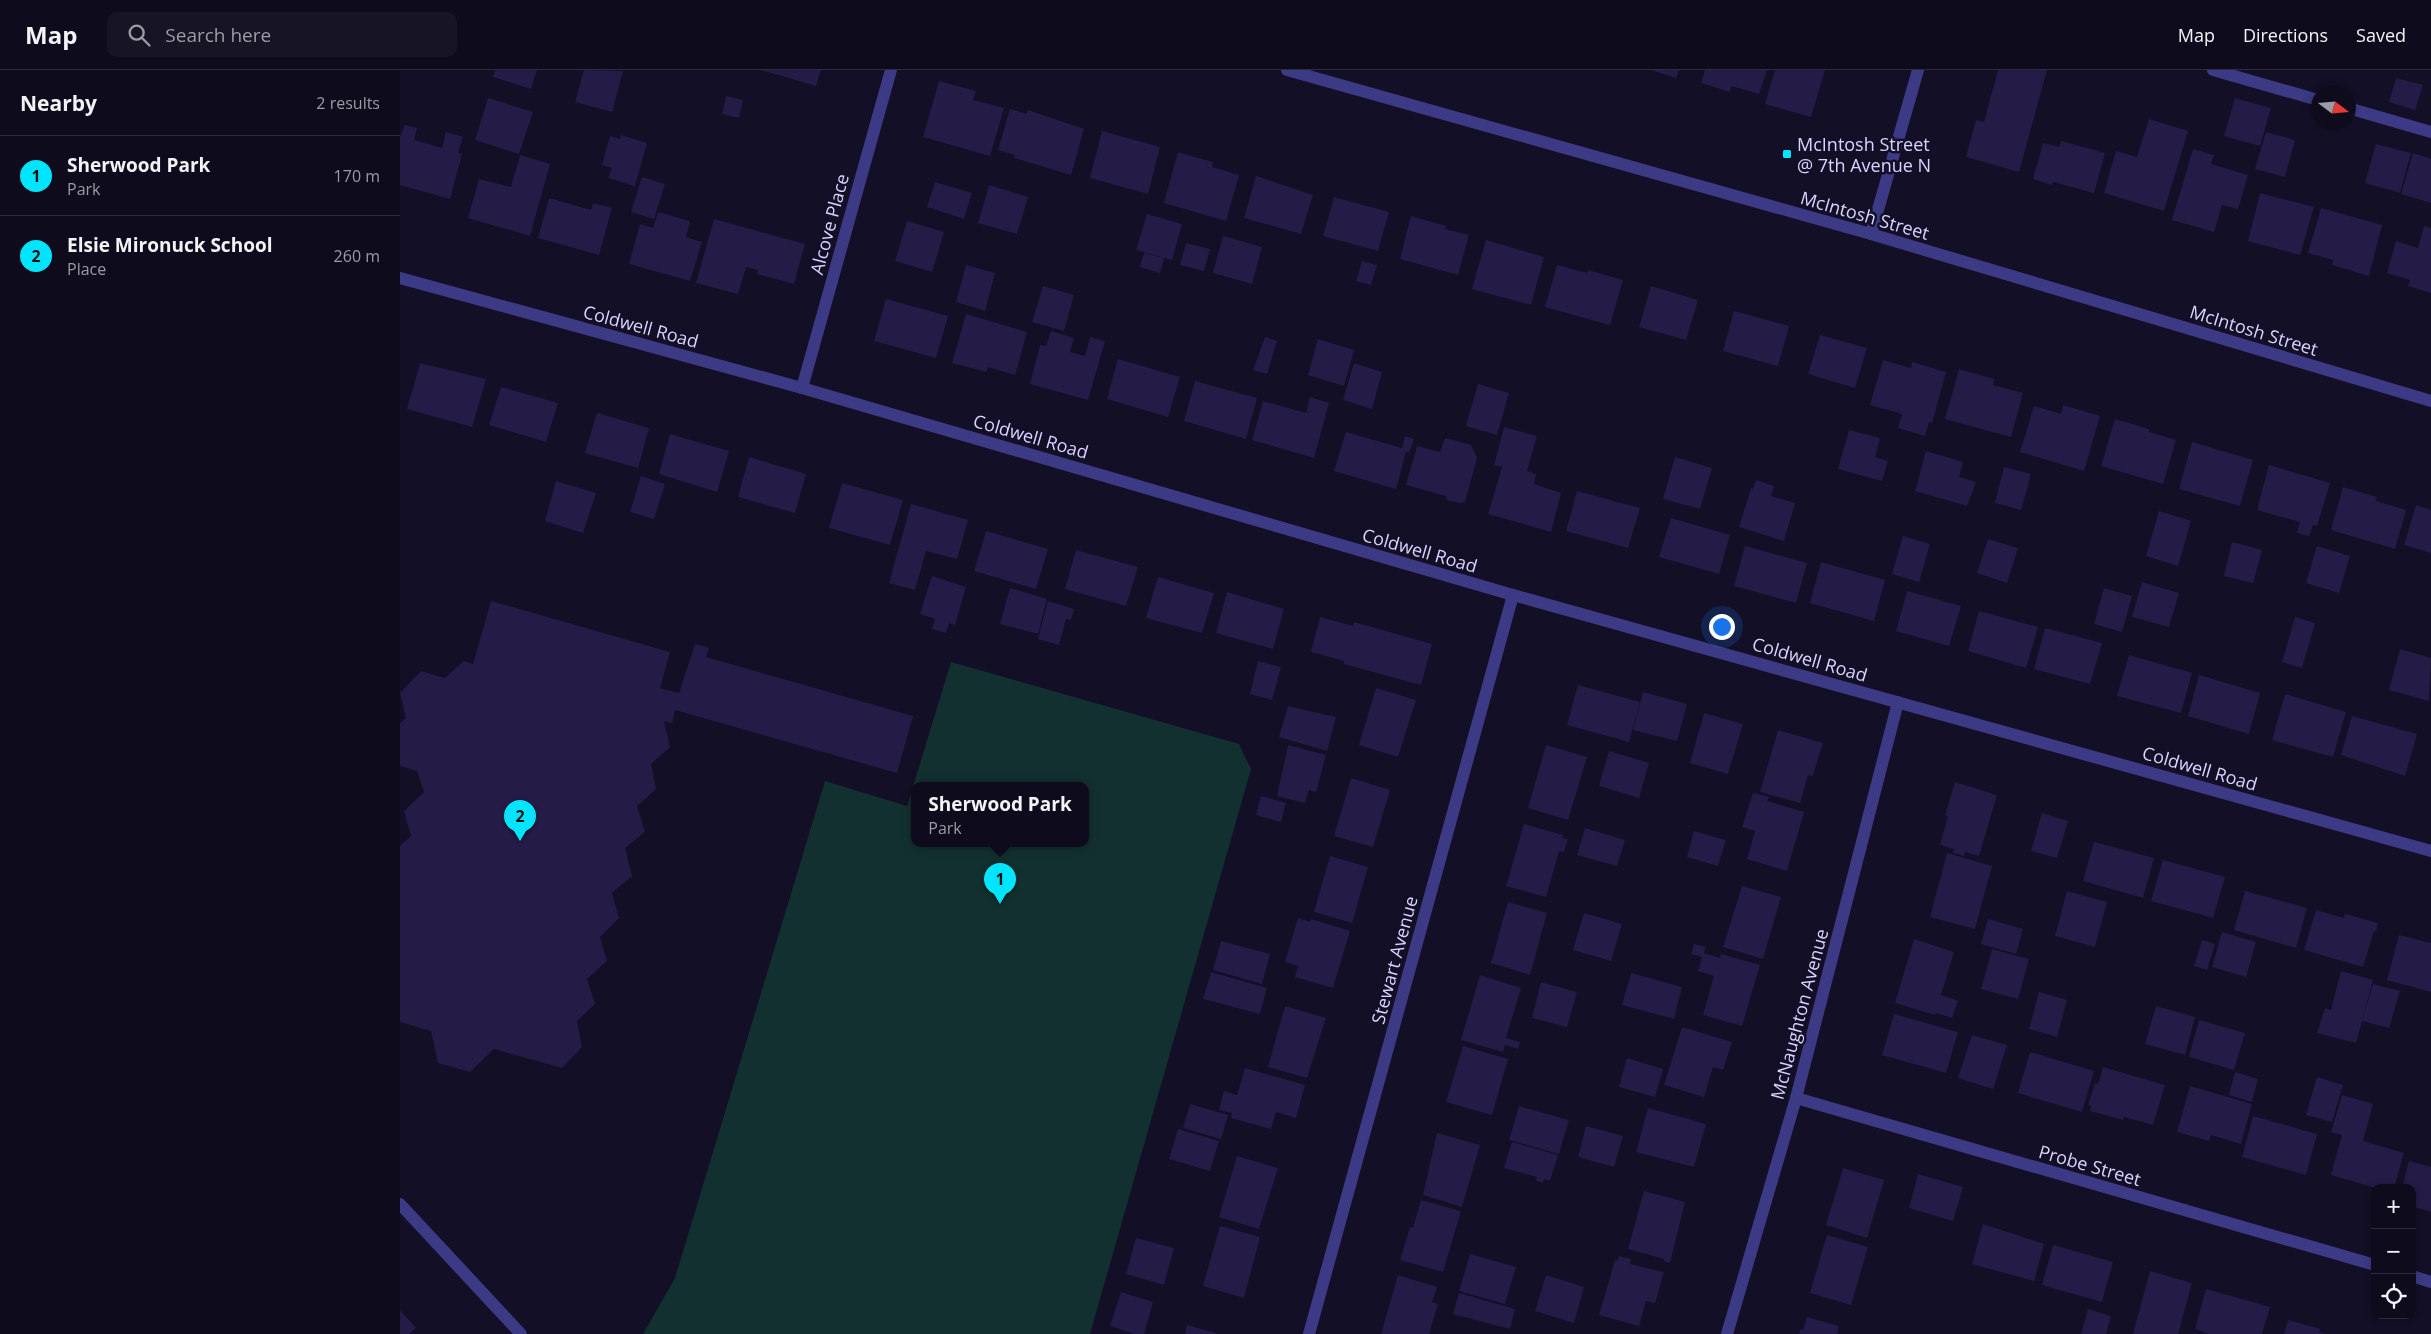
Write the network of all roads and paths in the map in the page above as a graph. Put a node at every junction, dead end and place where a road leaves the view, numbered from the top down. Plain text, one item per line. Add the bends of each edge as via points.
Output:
1 (891, 70) edge
2 (1287, 70) edge
3 (1918, 70) edge
4 (2213, 70) edge
5 (2311, 98) edge
6 (2356, 110) edge
7 (2431, 132) edge
8 (1871, 234) junction
9 (400, 278) edge
10 (802, 388) junction
11 (2431, 401) edge
12 (1513, 595) junction
13 (1898, 702) junction
14 (2431, 851) edge
15 (1796, 1098) junction
16 (400, 1204) edge
17 (2371, 1264) edge
18 (2416, 1277) edge
19 (2431, 1282) edge
20 (521, 1334) edge
21 (1309, 1334) edge
22 (1727, 1334) edge

1 - 10 street, Alcove Place
2 - 8 street, McIntosh Street
3 - 8 street
4 - 5 street
6 - 7 street
8 - 11 street, McIntosh Street
9 - 10 street, Coldwell Road
10 - 12 street, Coldwell Road
12 - 13 street, Coldwell Road
12 - 21 street, Stewart Avenue
13 - 14 street, Coldwell Road
13 - 15 street, McNaughton Avenue
15 - 17 street, Probe Street
15 - 22 street, McNaughton Avenue
16 - 20 street
18 - 19 street

